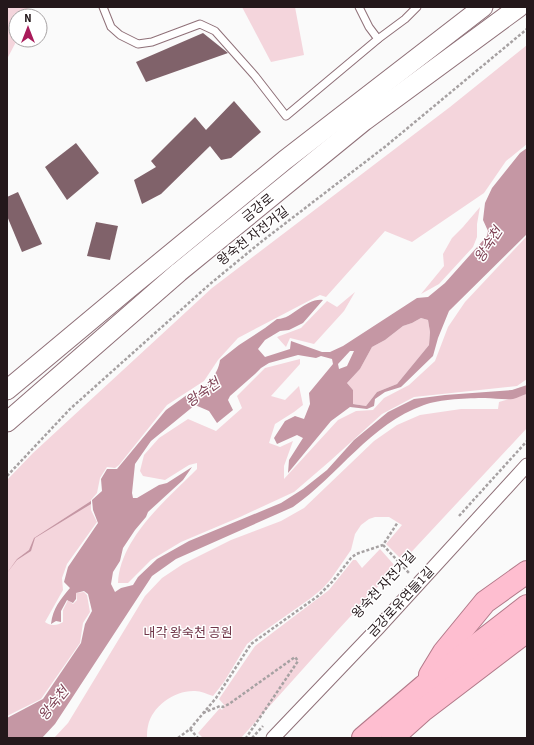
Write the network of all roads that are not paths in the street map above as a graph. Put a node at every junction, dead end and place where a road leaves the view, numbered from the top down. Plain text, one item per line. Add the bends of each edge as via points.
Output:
1 (103, 7) edge
2 (359, 7) edge
3 (417, 7) edge
4 (469, 7) edge
5 (483, 7) edge
6 (519, 7) edge
7 (378, 39) junction
8 (285, 160) junction
9 (7, 390) edge
10 (7, 422) edge
11 (527, 465) edge
12 (527, 572) edge
13 (527, 606) edge
14 (527, 631) edge
15 (424, 686) junction
16 (273, 738) edge
17 (363, 738) edge
18 (392, 738) edge

1 - 7 lane via 111,27 138,44 152,42 200,24 215,31 286,116
2 - 7 lane
3 - 7 lane
4 - 8 main road via 390,66
5 - 8 main road, 금강로
6 - 10 main road, 금강로 via 358,126 179,272
8 - 9 main road, 금강로
11 - 16 street, 금강로유연들1길
12 - 15 highway via 485,602 444,652
13 - 15 highway
14 - 18 highway
15 - 17 highway

